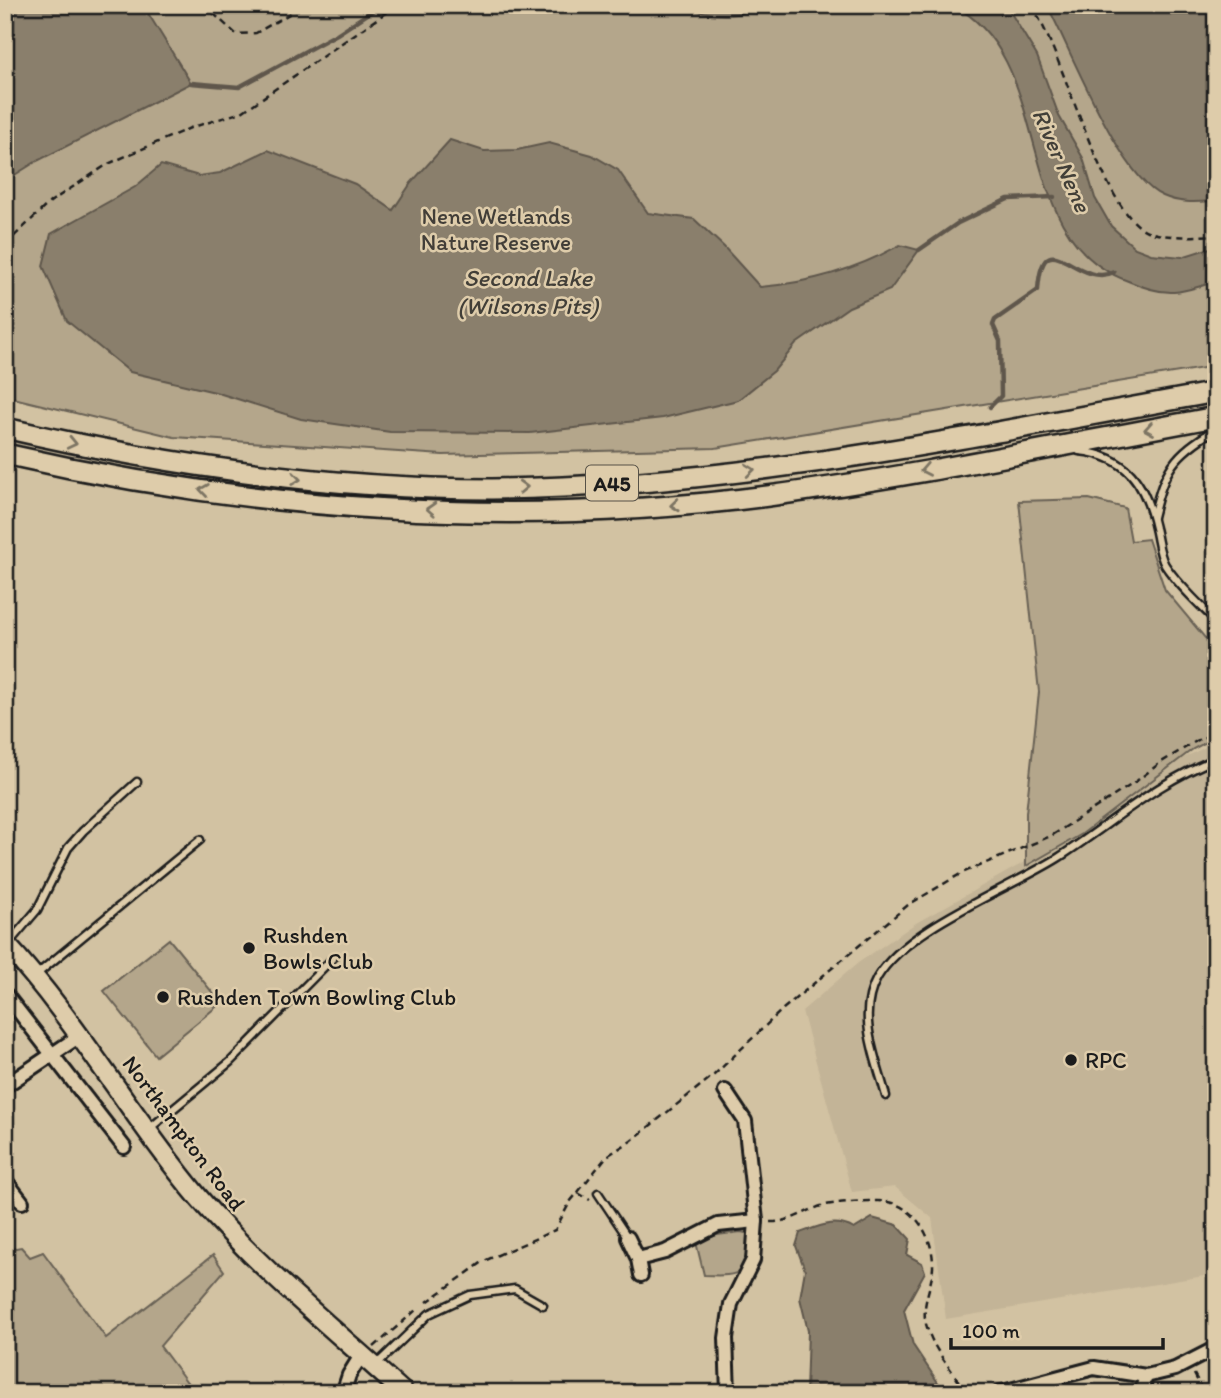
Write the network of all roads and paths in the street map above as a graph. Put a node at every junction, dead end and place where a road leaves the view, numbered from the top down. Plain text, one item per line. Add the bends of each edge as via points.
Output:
1 (204, 5) edge
2 (305, 5) edge
3 (397, 5) edge
4 (1031, 5) edge
5 (1216, 235) edge
6 (5, 245) edge
7 (1216, 392) edge
8 (1216, 417) edge
9 (5, 428) edge
10 (1216, 429) edge
11 (1049, 447) junction
12 (5, 454) edge
13 (1153, 518) junction
14 (1216, 621) edge
15 (1216, 733) edge
16 (1216, 759) edge
17 (136, 782) dead end
18 (200, 840) dead end
19 (6, 944) edge
20 (334, 957) dead end
21 (35, 976) junction
22 (6, 995) edge
23 (81, 1035) junction
24 (51, 1056) junction
25 (5, 1086) edge
26 (725, 1091) dead end
27 (886, 1097) dead end
28 (147, 1130) junction
29 (124, 1147) dead end
30 (5, 1180) edge
31 (598, 1193) dead end
32 (22, 1202) dead end
33 (757, 1222) junction
34 (628, 1238) joint
35 (638, 1259) junction
36 (641, 1275) dead end
37 (543, 1305) dead end
38 (1216, 1348) edge
39 (367, 1359) junction
40 (1187, 1362) junction
41 (1146, 1376) junction
42 (343, 1393) edge
43 (404, 1393) edge
44 (727, 1393) edge
45 (965, 1393) edge
46 (999, 1393) edge
47 (1141, 1393) edge
48 (1204, 1393) edge

1 - 2 path via 236,34 256,33
3 - 6 path via 242,112 190,128 108,164 50,202
4 - 5 path via 1067,78 1109,188 1138,225 1170,235
9 -> 7 highway, A45 via 115,453 302,480 491,489 647,482 810,463
8 -> 11 highway, A45
10 - 13 lane via 1186,447 1170,466
11 -> 12 highway, A45 via 767,496 572,512 306,504 105,477
11 - 13 lane via 1108,456 1124,466 1136,478
13 - 14 lane via 1164,563
15 - 39 path via 1160,763 1051,836 962,873 908,905 783,1009 714,1074 607,1156 570,1202 555,1230 484,1261 398,1324
16 - 27 lane via 1159,786 1060,857 899,951 877,978 866,1007 869,1037
17 - 19 lane via 68,848 37,910
18 - 21 lane
19 - 21 main road, Northampton Road
20 - 28 lane via 230,1062
21 - 23 main road, Northampton Road
22 - 24 street
23 - 24 street
23 - 28 main road, Northampton Road
24 - 25 street
24 - 29 street
26 - 33 street via 746,1121
28 - 39 main road, Northampton Road via 229,1232
30 - 32 street
31 - 34 lane
33 - 35 street via 718,1225 665,1252
33 - 44 street via 753,1260 731,1304
33 - 45 path via 779,1223 842,1203 881,1201 909,1210 932,1254 926,1324 938,1355
34 - 35 street
35 - 36 street
37 - 39 lane via 515,1289 470,1295 429,1314
38 - 40 street
39 - 42 street via 349,1375
39 - 43 main road, Northampton Road
40 - 41 street
40 - 48 path
41 - 46 street via 1094,1368
41 - 47 street

